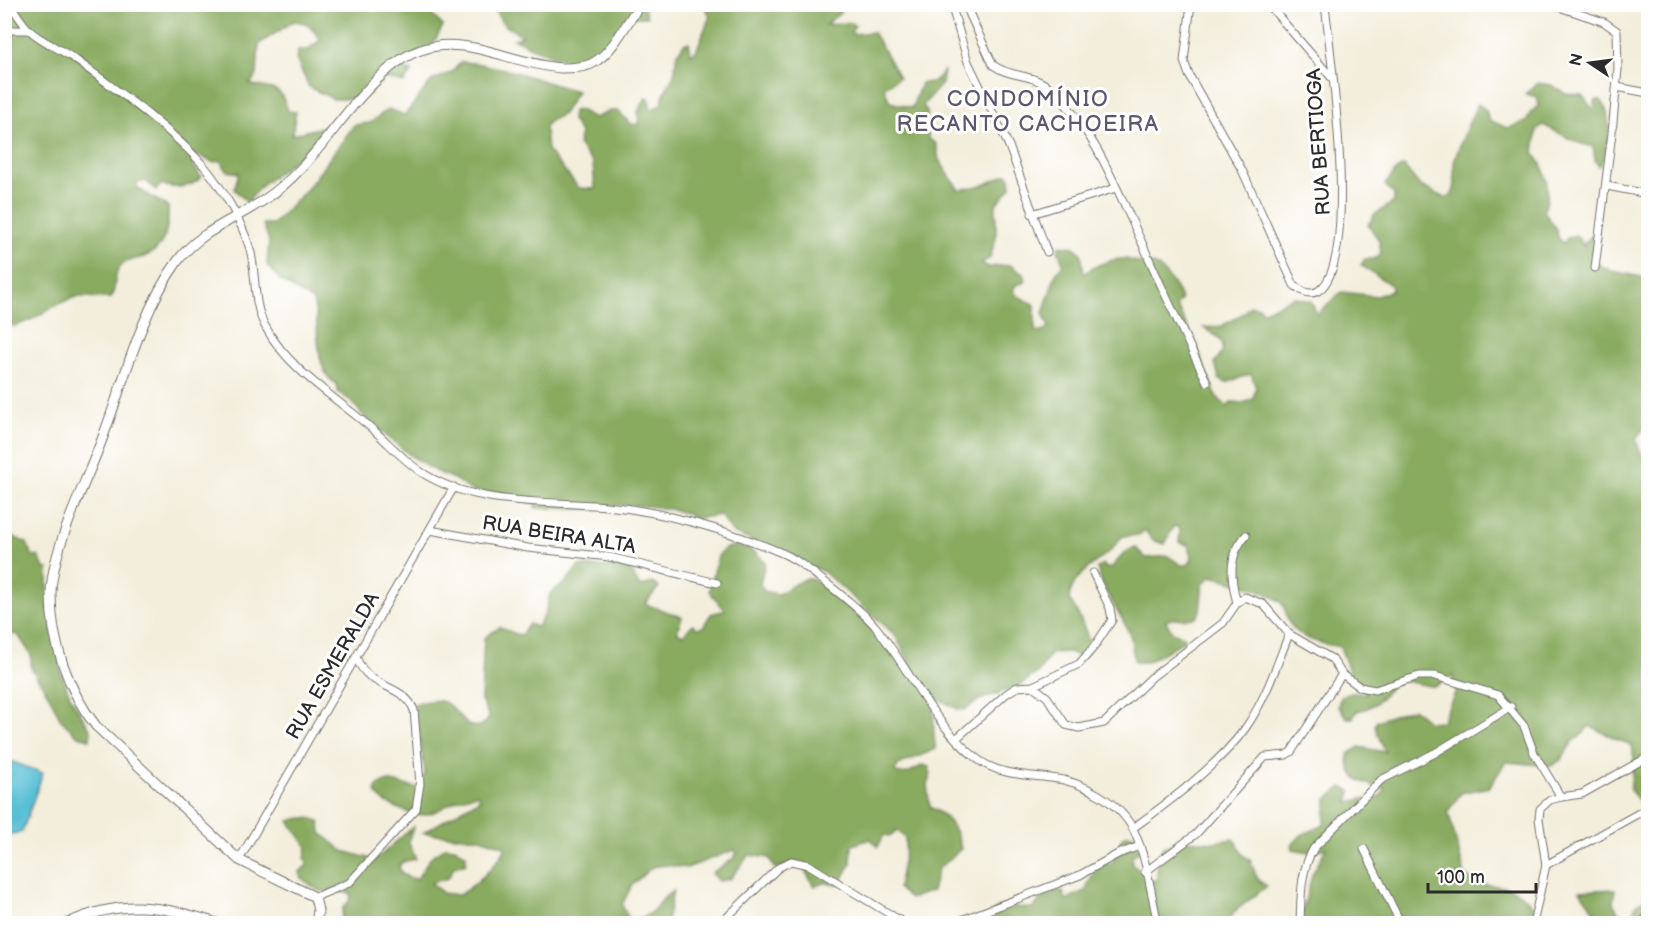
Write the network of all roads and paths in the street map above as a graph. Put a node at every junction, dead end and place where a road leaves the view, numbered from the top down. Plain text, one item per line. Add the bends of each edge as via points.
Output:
1 (10, 4) edge
2 (640, 4) edge
3 (951, 4) edge
4 (965, 4) edge
5 (1191, 4) edge
6 (1268, 4) edge
7 (1325, 4) edge
8 (1550, 4) edge
9 (4, 30) edge
10 (29, 30) junction
11 (1332, 78) junction
12 (1617, 87) junction
13 (1648, 93) edge
14 (1607, 186) junction
15 (1116, 188) junction
16 (1648, 194) edge
17 (1032, 214) junction
18 (235, 217) junction
19 (1047, 252) dead end
20 (1595, 268) dead end
21 (1207, 382) dead end
22 (454, 487) junction
23 (430, 530) junction
24 (1246, 535) dead end
25 (1093, 573) dead end
26 (717, 583) dead end
27 (1237, 603) junction
28 (1289, 634) junction
29 (357, 659) junction
30 (1342, 674) junction
31 (1033, 686) junction
32 (1511, 707) junction
33 (956, 739) junction
34 (1648, 757) edge
35 (1561, 797) junction
36 (1648, 808) edge
37 (1133, 828) junction
38 (1140, 846) junction
39 (1364, 849) dead end
40 (239, 860) junction
41 (1546, 865) junction
42 (1145, 872) junction
43 (315, 897) junction
44 (1648, 916) edge
45 (66, 924) edge
46 (220, 924) edge
47 (316, 924) edge
48 (720, 924) edge
49 (906, 924) edge
50 (951, 924) edge
51 (1158, 924) edge
52 (1300, 924) edge
53 (1401, 924) edge
54 (1533, 924) edge
55 (1641, 924) edge

1 - 10 street
2 - 18 street via 607,51 593,64 573,69 476,47 433,46 410,54 374,84 292,178
3 - 17 street via 968,62 1009,146
4 - 15 street via 993,64 1001,71 1027,76 1049,87 1084,128
5 - 11 street, RUA BERTIOGA via 1184,52 1189,75 1242,170 1294,285 1312,294 1330,277 1338,257 1340,164
6 - 11 street
7 - 11 street, RUA BERTIOGA
8 - 12 street via 1604,22 1617,32
9 - 10 street
10 - 18 street via 112,88 191,154 220,186
12 - 13 street
12 - 14 street
14 - 16 street
14 - 20 street
15 - 17 street
15 - 21 street
17 - 19 street
18 - 22 street via 249,248 257,305 280,348 399,456 423,474
18 - 40 street via 192,245 160,289 71,520 53,572 51,596 63,664 82,708 96,726
22 - 23 street, RUA ESMERALDA
22 - 33 street via 494,498 609,506 689,522 796,560 874,625 937,719
23 - 26 street, RUA BEIRA ALTA via 528,548 609,556
23 - 29 street, RUA ESMERALDA
24 - 27 street via 1231,561
25 - 31 street via 1110,608 1109,626 1078,664
27 - 28 street via 1245,597 1263,604
27 - 31 street via 1222,623 1152,677 1104,723 1079,728 1066,725 1047,697
28 - 30 street via 1332,659
28 - 37 street via 1264,696 1243,732 1165,805
29 - 40 street, RUA ESMERALDA
29 - 43 street via 365,675 411,702 419,798 411,817 350,884
30 - 32 street via 1360,687 1375,690 1419,676 1435,676 1498,695
30 - 42 street via 1292,752 1265,758 1196,834
31 - 33 street via 1017,687 1006,694
32 - 35 street
32 - 52 street via 1381,780 1314,848 1303,874
33 - 37 street via 978,760 995,769 1065,779 1085,787 1115,807
34 - 35 street via 1582,794
35 - 41 street via 1540,809
36 - 41 street
37 - 38 street
38 - 42 street
38 - 50 street via 1058,884
39 - 53 street
40 - 43 street
41 - 54 street
42 - 51 street
43 - 47 street
44 - 55 street
45 - 46 street via 113,907 175,911
48 - 49 street via 778,868 791,861 809,865

